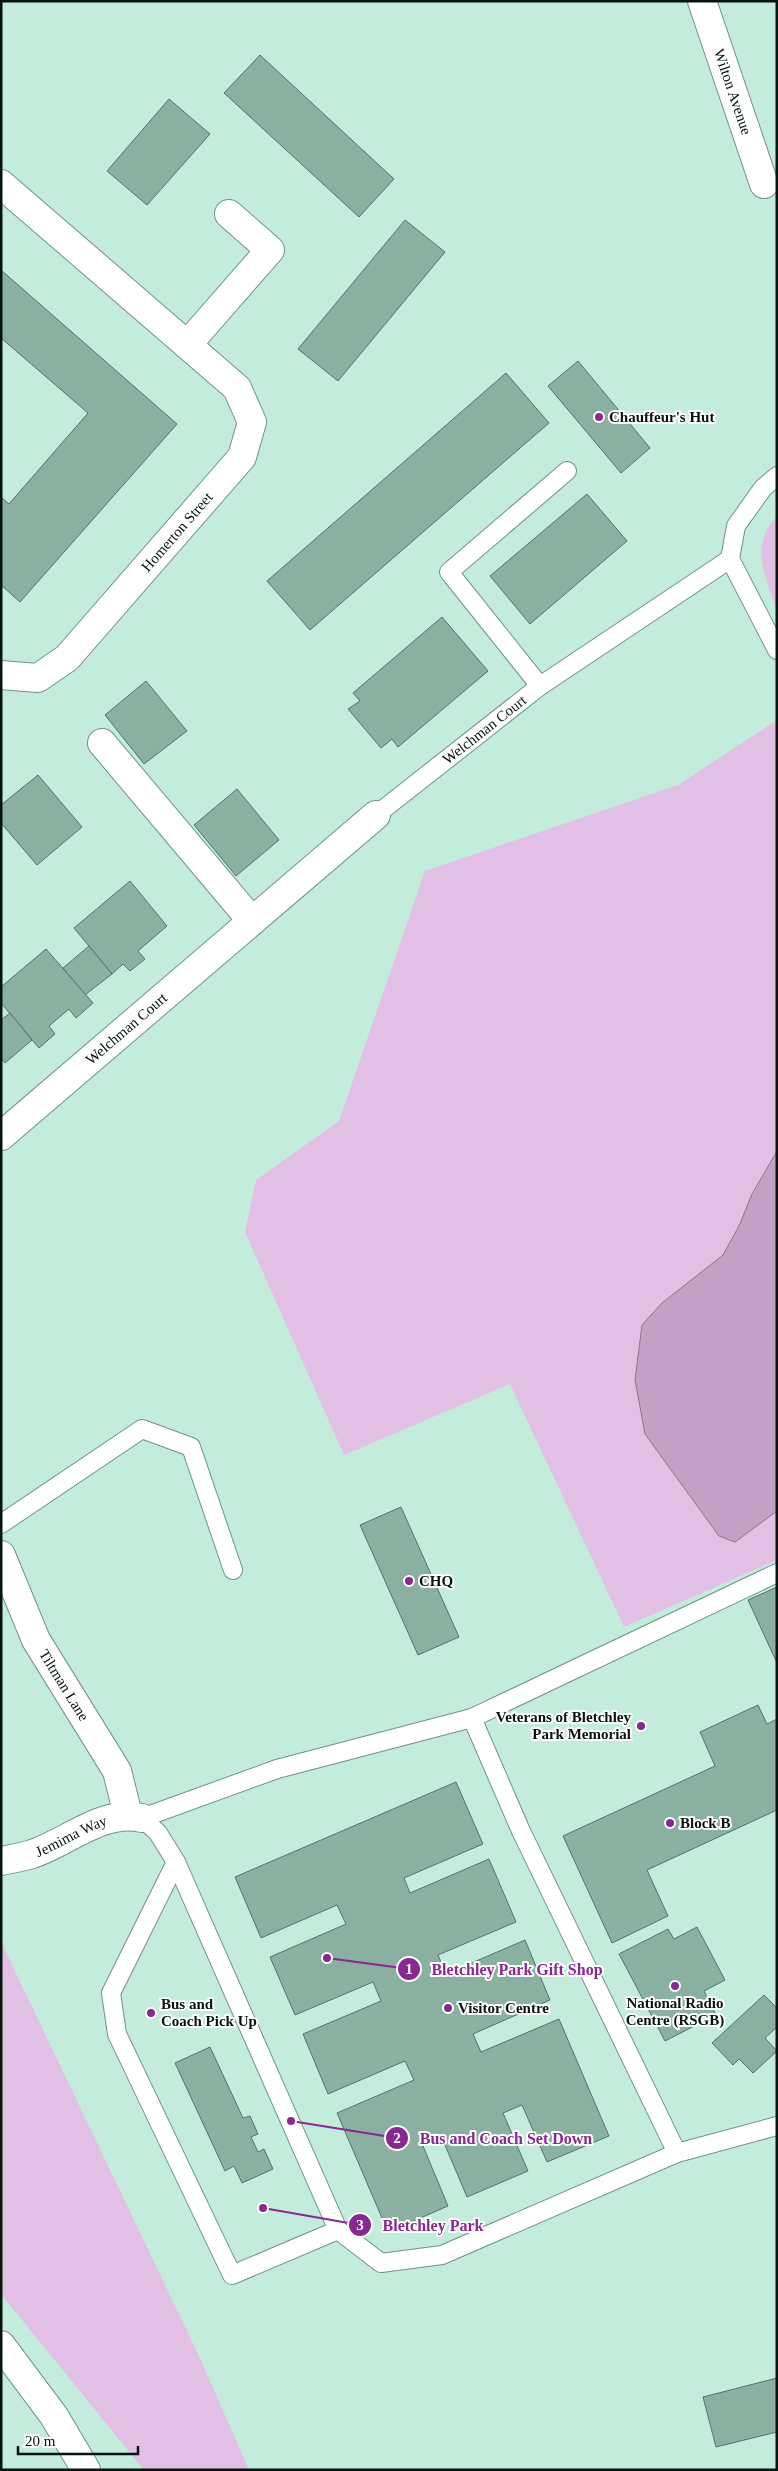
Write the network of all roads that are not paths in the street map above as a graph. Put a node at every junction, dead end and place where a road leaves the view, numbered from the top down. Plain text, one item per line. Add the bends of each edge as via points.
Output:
1 (702, 1) edge
2 (1, 184) edge
3 (764, 184) dead end
4 (229, 214) dead end
5 (187, 346) junction
6 (567, 471) dead end
7 (777, 476) edge
8 (730, 559) junction
9 (777, 650) edge
10 (1, 675) edge
11 (540, 686) junction
12 (102, 743) dead end
13 (376, 816) joint
14 (252, 921) junction
15 (1, 1136) edge
16 (1, 1524) edge
17 (1, 1555) edge
18 (233, 1570) dead end
19 (777, 1573) edge
20 (7, 1582) edge
21 (472, 1718) junction
22 (135, 1816) junction
23 (1, 1861) edge
24 (176, 1862) junction
25 (777, 2126) edge
26 (677, 2153) junction
27 (338, 2230) junction
28 (1, 2345) edge
29 (86, 2470) edge

1 - 3 street, Wilton Avenue
2 - 5 street, Homerton Street
4 - 5 street via 270,250
5 - 10 street, Homerton Street via 237,388 252,422 242,458 67,658 38,678
6 - 11 lane via 449,572
7 - 8 lane via 763,488 736,526
8 - 9 lane
8 - 11 lane, Welchman Court
11 - 13 lane, Welchman Court
12 - 14 street
13 - 14 street, Welchman Court
14 - 15 street, Welchman Court
16 - 18 lane via 142,1429 191,1448
17 - 20 street, Tiltman Lane
19 - 21 lane
20 - 22 street, Tiltman Lane via 36,1640 116,1770
21 - 22 lane via 277,1769
21 - 26 lane via 521,1831
22 - 23 street, Jemima Way via 113,1817 32,1854
22 - 24 lane via 158,1834
24 - 27 lane
24 - 27 lane via 111,1993 116,2034 232,2275
25 - 26 lane
26 - 27 lane via 442,2255 382,2263
28 - 29 street via 54,2416

